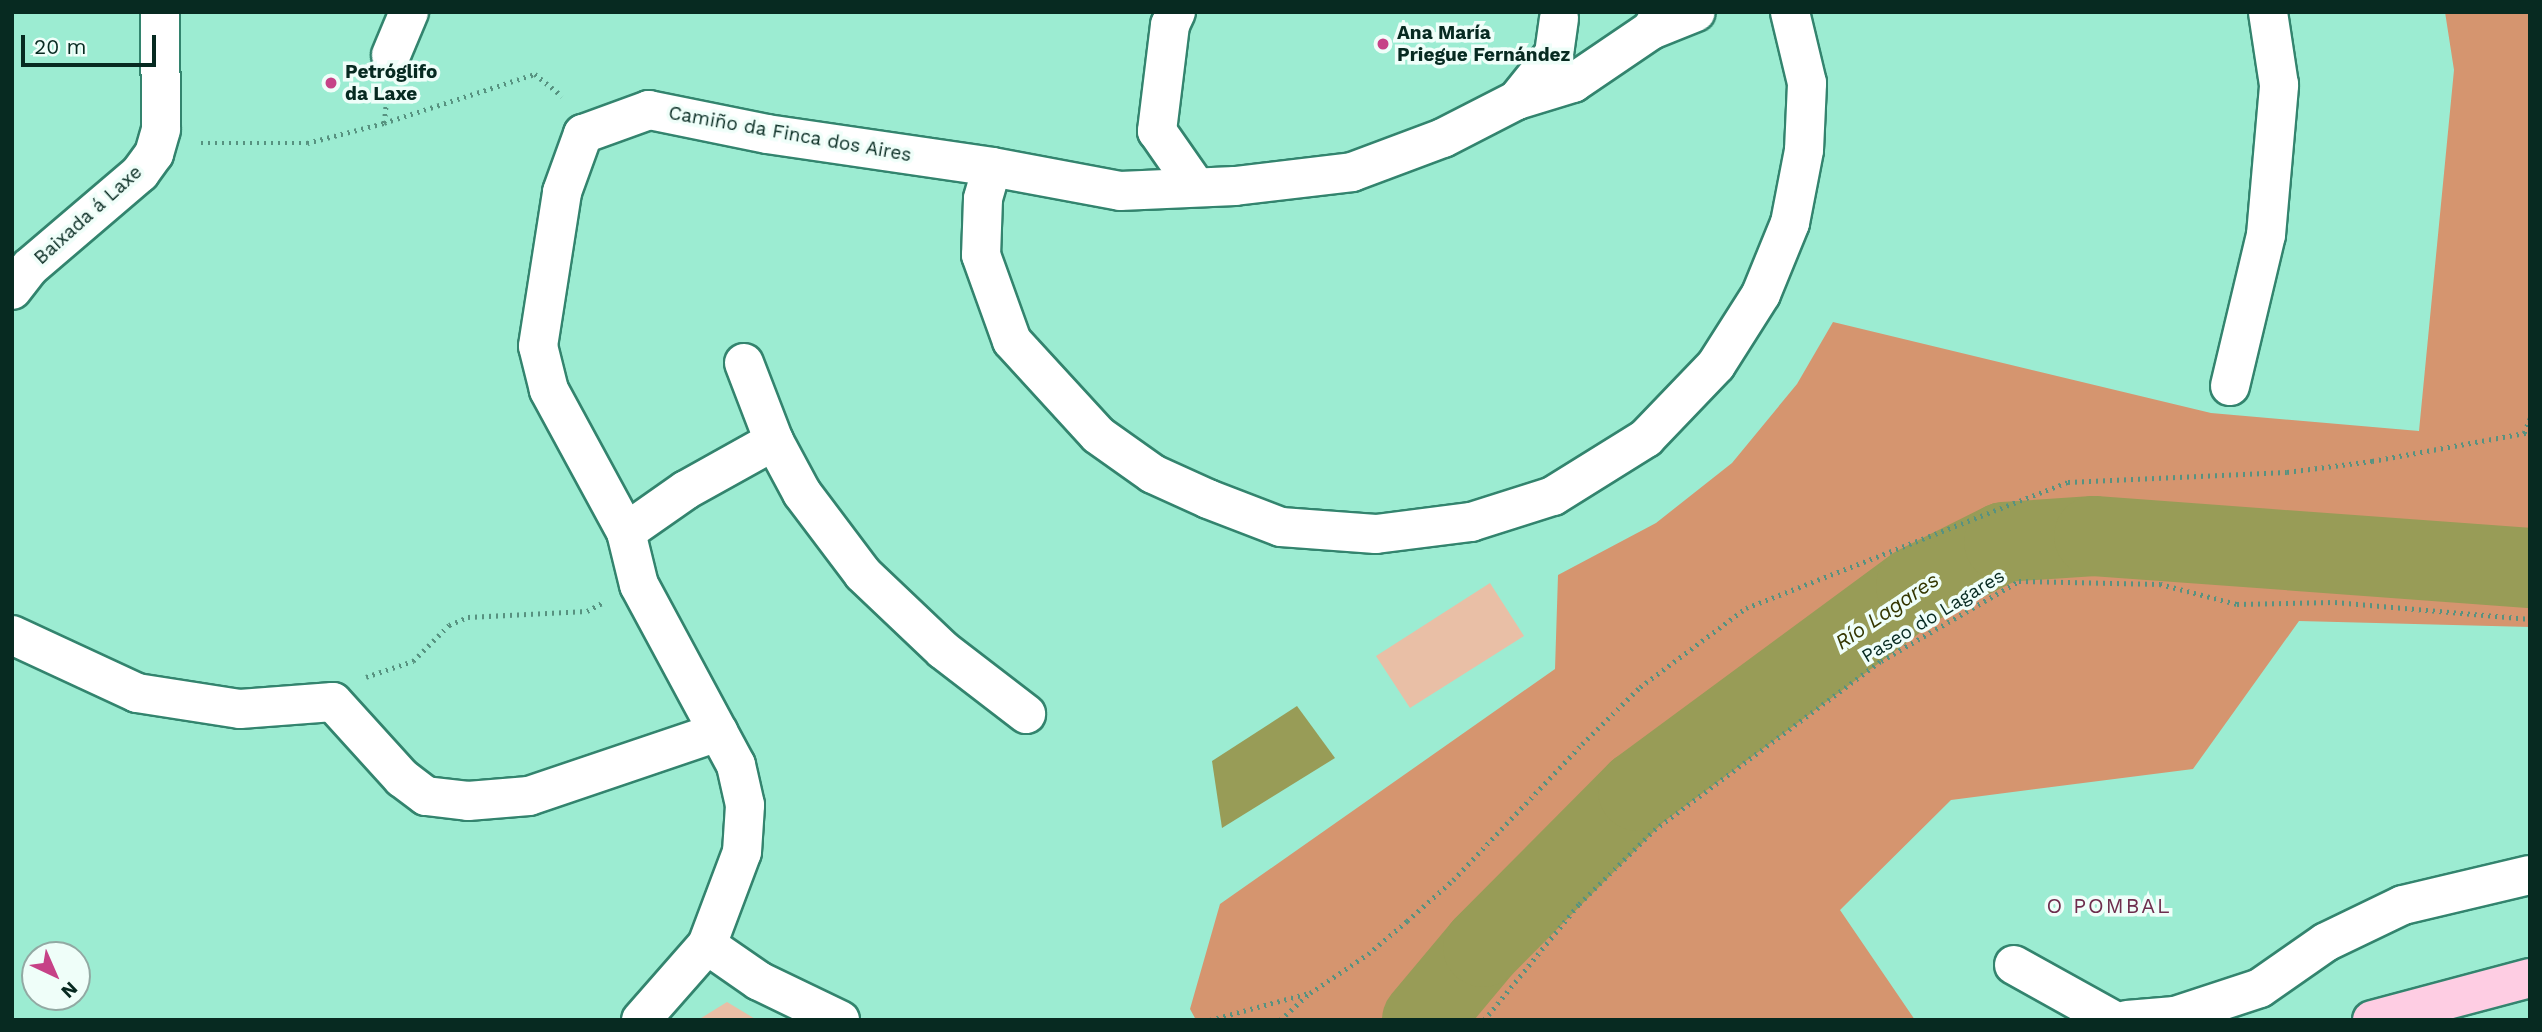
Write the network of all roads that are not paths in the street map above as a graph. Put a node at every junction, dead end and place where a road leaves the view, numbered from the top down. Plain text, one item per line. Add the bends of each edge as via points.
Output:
1 (160, 12) edge
2 (409, 12) edge
3 (1176, 12) edge
4 (1696, 12) edge
5 (1790, 12) edge
6 (2268, 12) edge
7 (1558, 15) edge
8 (1647, 28) edge
9 (391, 55) dead end
10 (1517, 100) junction
11 (992, 167) junction
12 (1196, 187) junction
13 (12, 290) edge
14 (744, 363) dead end
15 (2230, 386) dead end
16 (774, 441) junction
17 (625, 532) junction
18 (12, 635) edge
19 (1026, 714) dead end
20 (718, 733) junction
21 (2530, 875) edge
22 (707, 945) junction
23 (2014, 965) dead end
24 (2530, 978) edge
25 (641, 1020) edge
26 (840, 1020) edge
27 (2113, 1020) edge
28 (2127, 1020) edge
29 (2372, 1020) edge

1 - 13 street, Baixada á Laxe via 161,129 154,153 140,173 30,267
2 - 9 street
3 - 12 street via 1170,25 1157,131
4 - 8 street, Camiño da Finca dos Aires
5 - 11 street via 1807,83 1804,150 1790,223 1761,294 1716,365 1646,438 1553,496 1471,523 1376,534 1281,527 1153,474 1098,435 1012,341 981,255 983,199
6 - 15 street via 2279,85 2266,235
7 - 8 street via 1576,37 1602,46
7 - 10 street, Camiño da Finca dos Aires via 1554,54
8 - 10 street, Camiño da Finca dos Aires via 1573,83
10 - 12 street, Camiño da Finca dos Aires via 1443,138 1352,172
11 - 12 street, Camiño da Finca dos Aires via 1120,191
11 - 17 street, Camiño da Finca dos Aires via 767,134 649,110 583,134 562,192 538,346 549,390
14 - 16 street
16 - 17 street via 686,489
16 - 19 street via 802,493 863,574 943,650
17 - 20 street, Camiño da Finca dos Aires via 639,585
18 - 20 street via 137,693 240,709 332,702 402,778 426,796 468,801 529,796
20 - 22 street, Camiño da Finca dos Aires via 736,765 745,805 742,852
21 - 28 street via 2403,905 2326,942 2260,988 2175,1016
22 - 25 street, Camiño da Finca dos Aires
22 - 26 street via 759,981
23 - 27 street
24 - 29 main road

